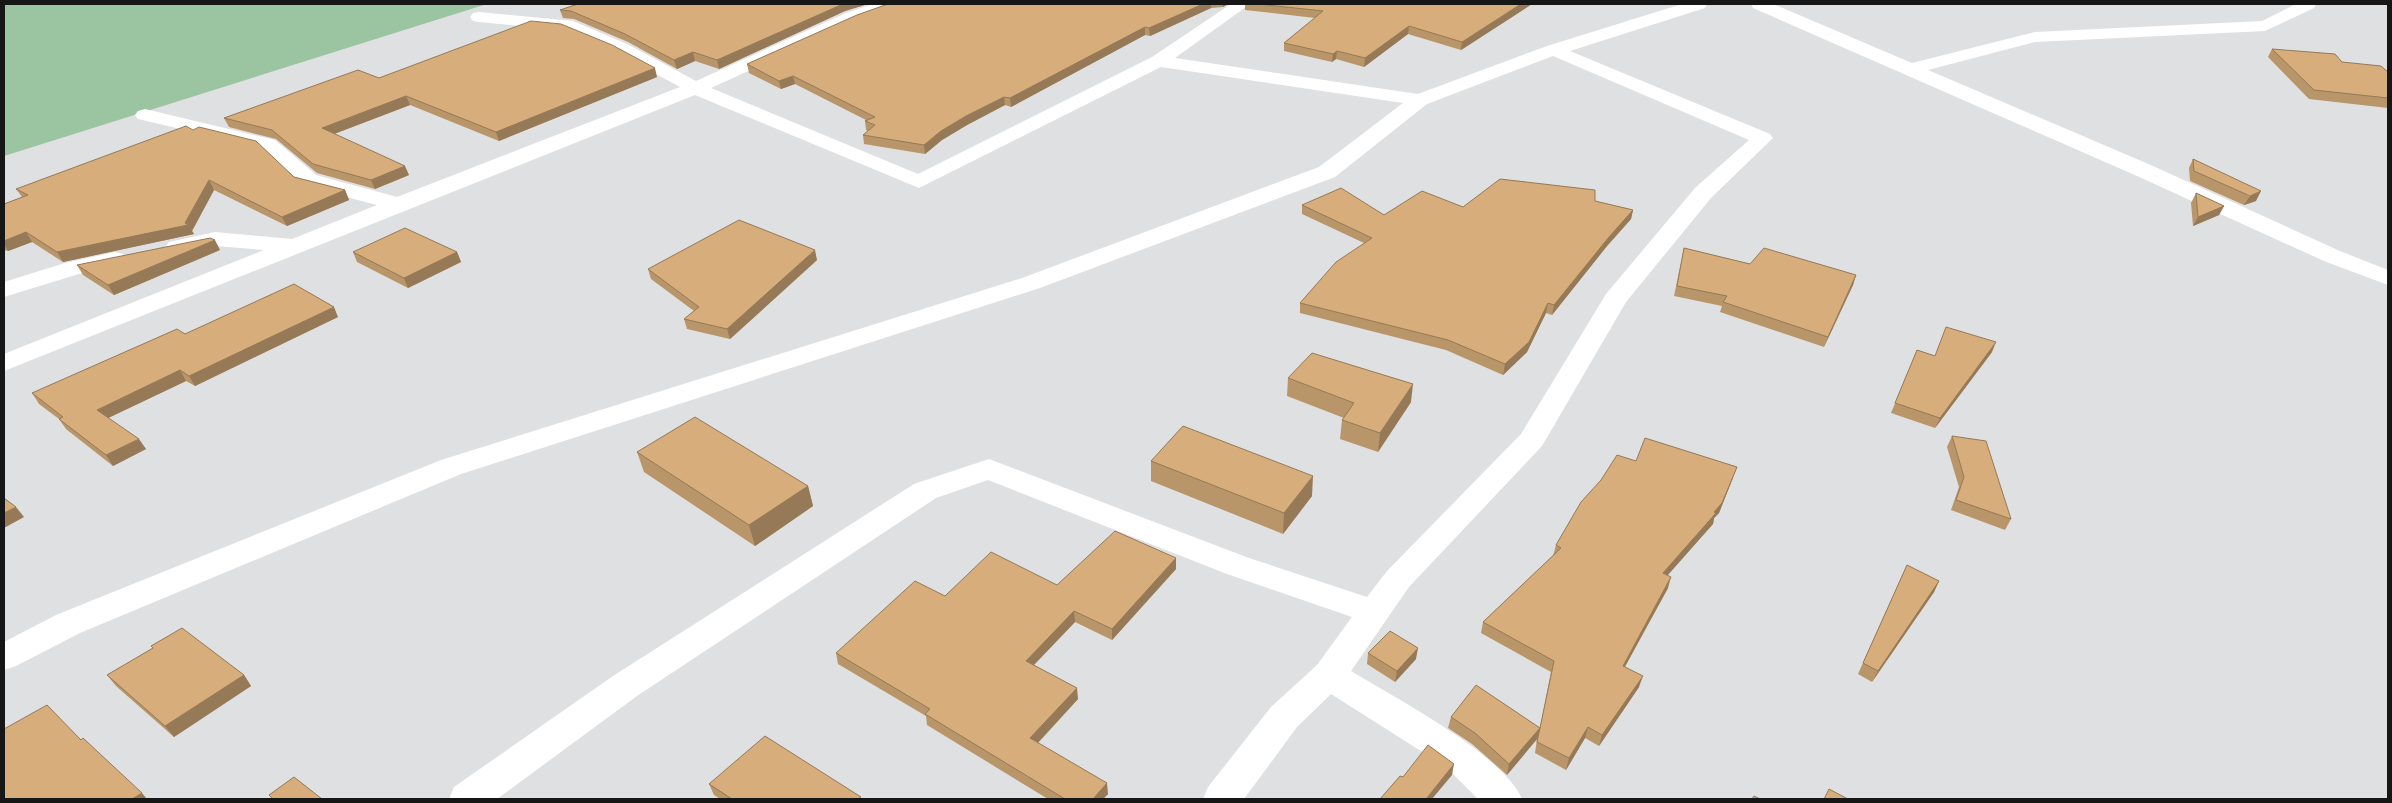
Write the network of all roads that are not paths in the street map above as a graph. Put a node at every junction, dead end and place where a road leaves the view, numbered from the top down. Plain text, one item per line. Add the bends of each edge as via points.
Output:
1 (888, 4) edge
2 (1242, 4) edge
3 (1699, 4) edge
4 (1759, 4) edge
5 (2308, 4) edge
6 (479, 17) dead end
7 (1553, 50) junction
8 (1158, 61) junction
9 (1911, 69) junction
10 (695, 88) junction
11 (1420, 100) junction
12 (145, 115) dead end
13 (398, 204) junction
14 (294, 246) junction
15 (2388, 278) edge
16 (4, 290) edge
17 (4, 363) edge
18 (1375, 612) junction
19 (4, 657) edge
20 (1329, 675) junction
21 (468, 799) edge
22 (1222, 799) edge
23 (1503, 799) edge

1 - 10 street
2 - 8 street
3 - 7 street
4 - 9 street
5 - 9 street via 2265,26 2035,37
6 - 10 street via 567,26 621,48
7 - 11 street
7 - 18 street via 1763,138 1704,193 1615,299 1532,440 1398,579
8 - 10 street via 919,182
8 - 11 street
9 - 15 street
10 - 13 street
11 - 19 street via 1327,172 1031,283 451,467 68,624
12 - 13 street via 268,144 308,180
13 - 14 street
14 - 16 street via 215,239 73,268
14 - 17 street
18 - 20 street
18 - 21 street via 1238,566 989,469 925,492 625,686
20 - 22 street via 1284,717
20 - 23 street via 1459,756

